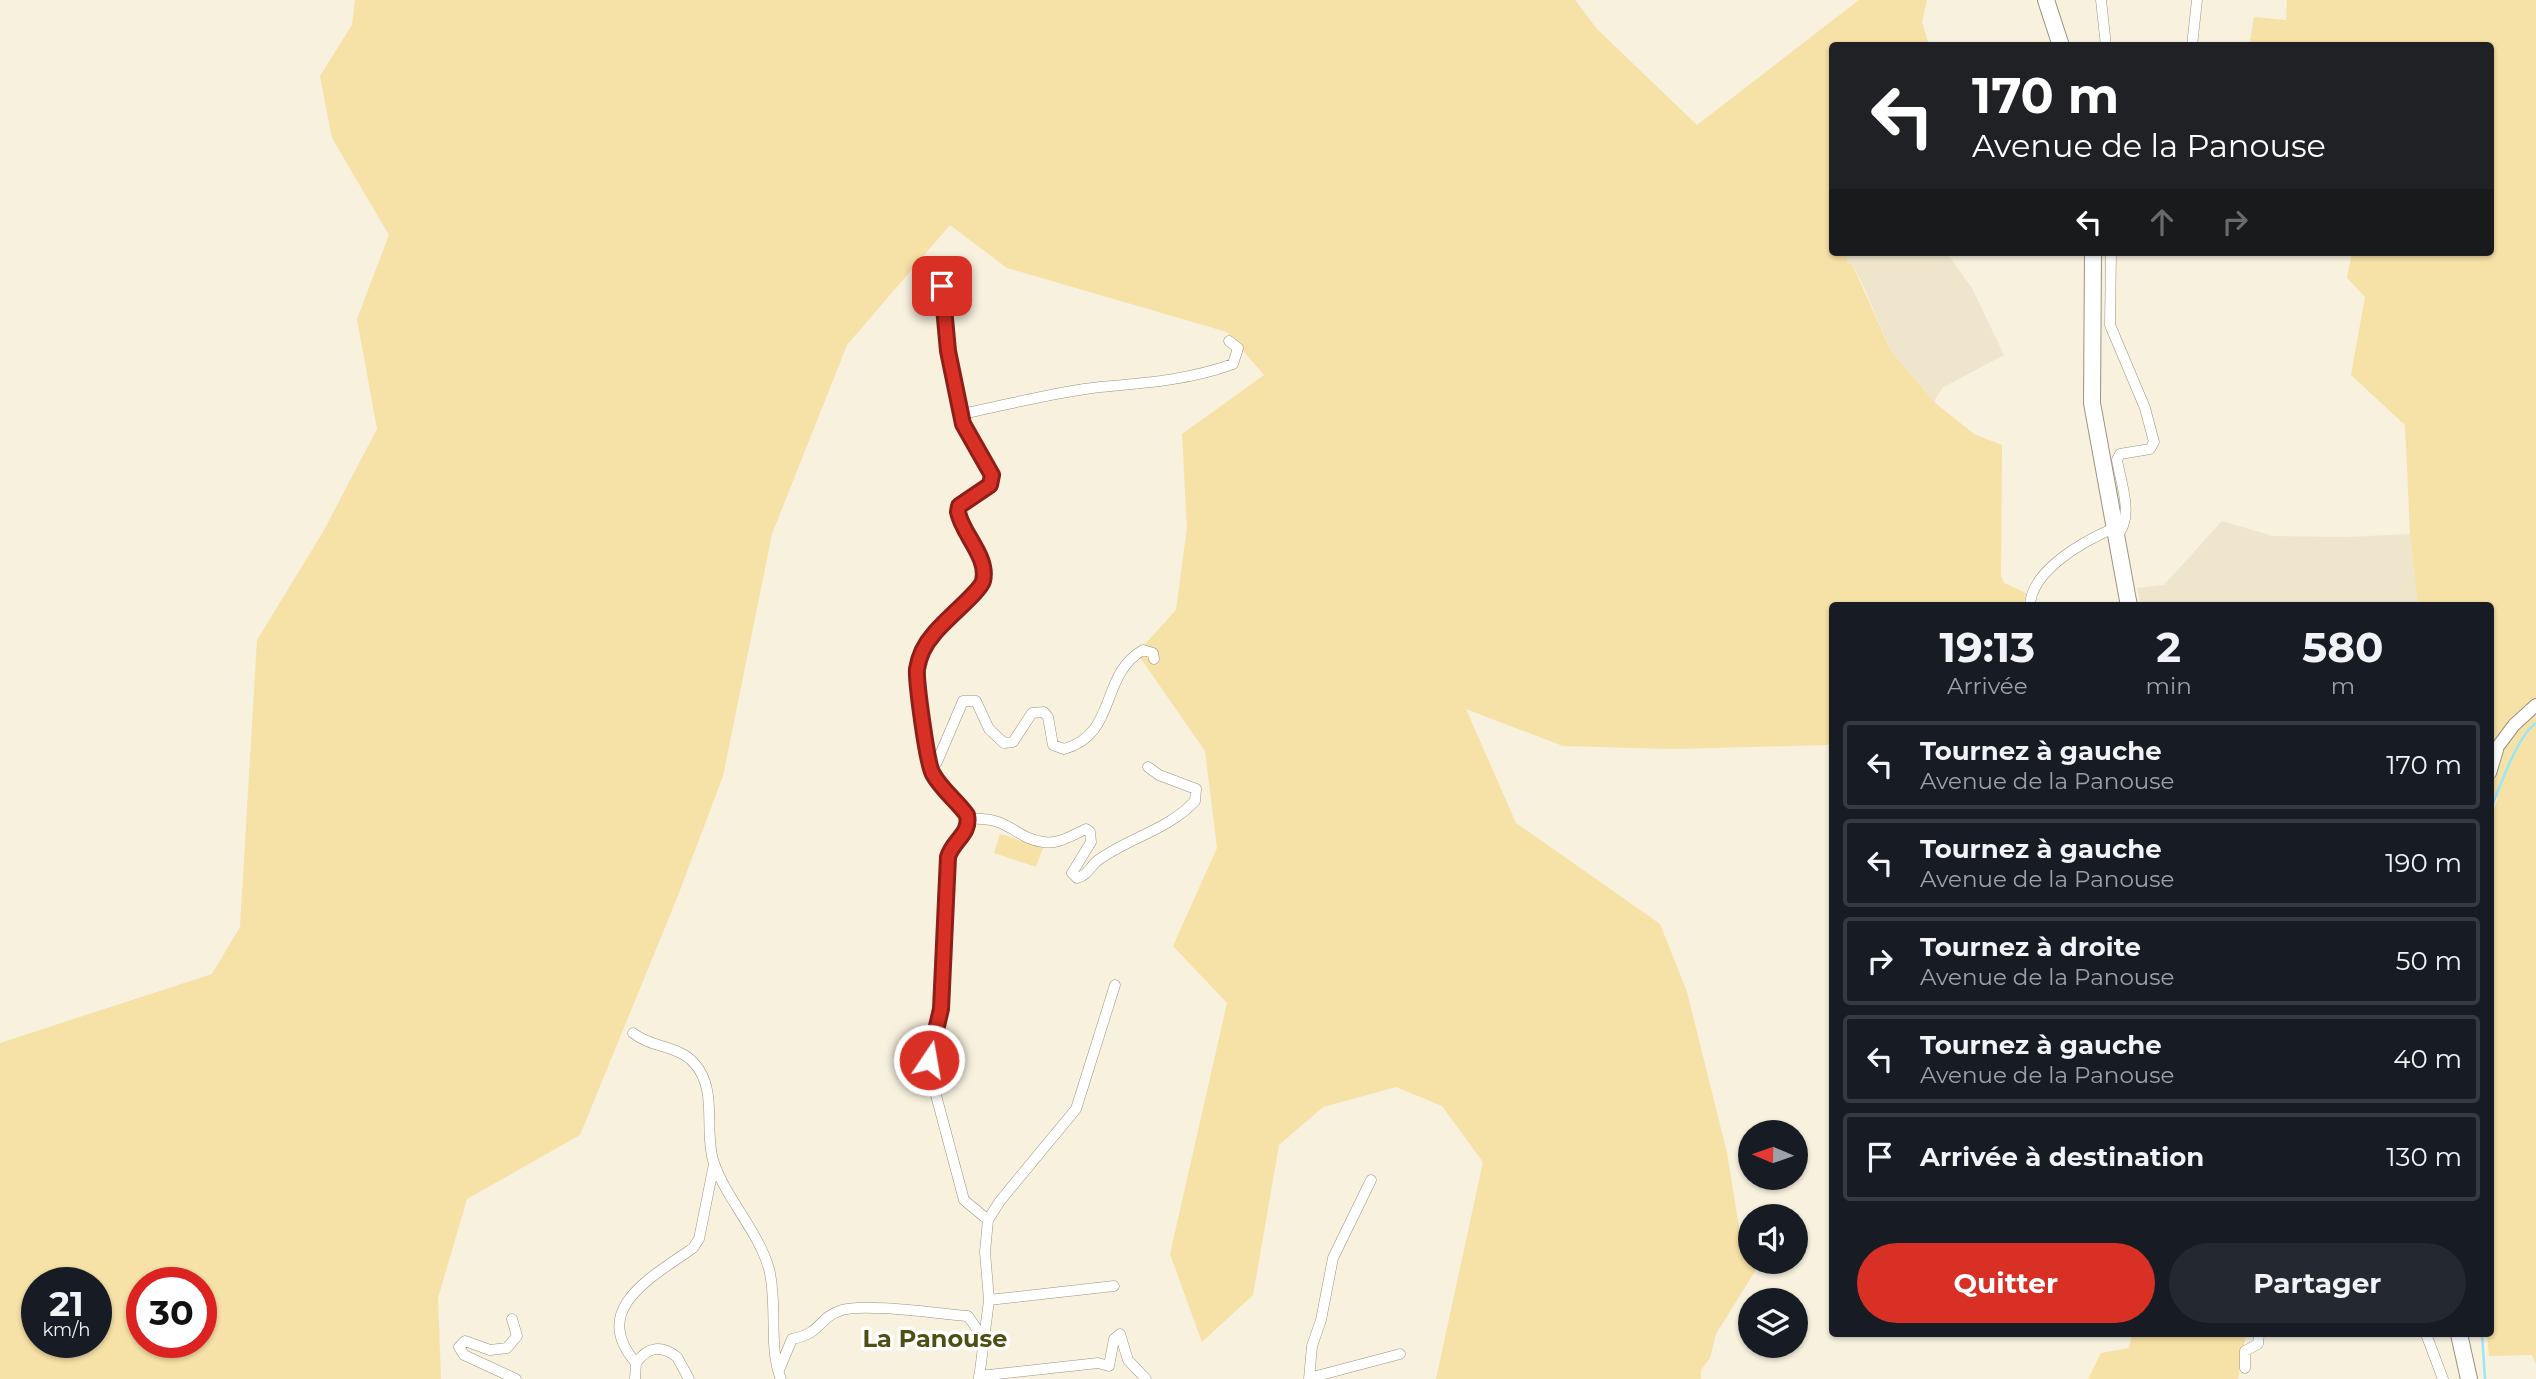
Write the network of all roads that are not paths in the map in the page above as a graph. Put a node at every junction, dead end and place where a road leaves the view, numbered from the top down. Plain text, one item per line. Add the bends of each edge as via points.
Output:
1 (2046, 0) edge
2 (2101, 0) edge
3 (2197, 0) edge
4 (2060, 42) edge
5 (2106, 42) edge
6 (2192, 42) edge
7 (2093, 256) edge
8 (2111, 256) edge
9 (943, 274) dead end
10 (1229, 341) dead end
11 (962, 414) junction
12 (2115, 533) junction
13 (2031, 602) edge
14 (2128, 602) edge
15 (1154, 659) dead end
16 (2536, 705) edge
17 (2494, 753) edge
18 (1148, 767) dead end
19 (930, 769) junction
20 (968, 819) junction
21 (1115, 985) dead end
22 (633, 1033) dead end
23 (714, 1163) junction
24 (1371, 1180) dead end
25 (989, 1220) junction
26 (1114, 1286) dead end
27 (989, 1300) junction
28 (512, 1320) dead end
29 (2259, 1337) edge
30 (2427, 1337) edge
31 (2460, 1337) edge
32 (985, 1340) junction
33 (1400, 1353) dead end
34 (636, 1363) junction
35 (2245, 1368) dead end
36 (780, 1375) edge
37 (979, 1378) edge
38 (516, 1379) edge
39 (635, 1379) edge
40 (689, 1379) edge
41 (1146, 1379) edge
42 (1309, 1379) edge
43 (2443, 1379) edge
44 (2469, 1379) edge

1 - 4 main road
2 - 5 street
3 - 6 street
7 - 12 main road via 2092,403
8 - 12 street via 2110,325 2145,408 2154,442 2150,449 2120,454 2117,460 2127,514 2123,531
9 - 11 street via 947,341
10 - 11 street via 1238,348 1238,355 1233,364 1221,369
11 - 19 street via 970,439 992,475 992,481 959,506 958,512 981,562 983,581 974,596 959,605 931,636 917,669
12 - 13 street via 2041,573
12 - 14 main road
15 - 19 street via 1153,653 1143,650 1128,659 1111,690 1107,712 1083,742 1064,749 1053,745 1044,712 1032,713 1013,742 1003,743 989,729 976,701 963,701
16 - 17 street
18 - 20 street via 1196,789 1195,801 1077,878 1072,873 1091,842 1086,829 1065,839 1041,842 1007,824
19 - 20 street
20 - 25 street via 967,831 955,841 948,857 941,1009 929,1069 964,1200
21 - 25 street via 1076,1108
22 - 23 street via 643,1041 680,1052 701,1071
23 - 34 street via 699,1239 639,1288 620,1314 618,1332
23 - 36 street via 768,1265
24 - 42 street via 1333,1258
25 - 27 street via 985,1252
26 - 27 street
27 - 32 street
28 - 38 street via 517,1336 507,1348 490,1350 465,1341 459,1347 464,1355
29 - 35 street via 2258,1344 2245,1351
30 - 43 street
31 - 44 main road
32 - 36 street via 968,1316 851,1308 825,1318 810,1336 792,1339
32 - 37 street
33 - 42 street
34 - 39 street
34 - 40 street via 650,1349 664,1349 677,1357
37 - 41 street via 1098,1363 1109,1366 1114,1339 1120,1334 1128,1360

